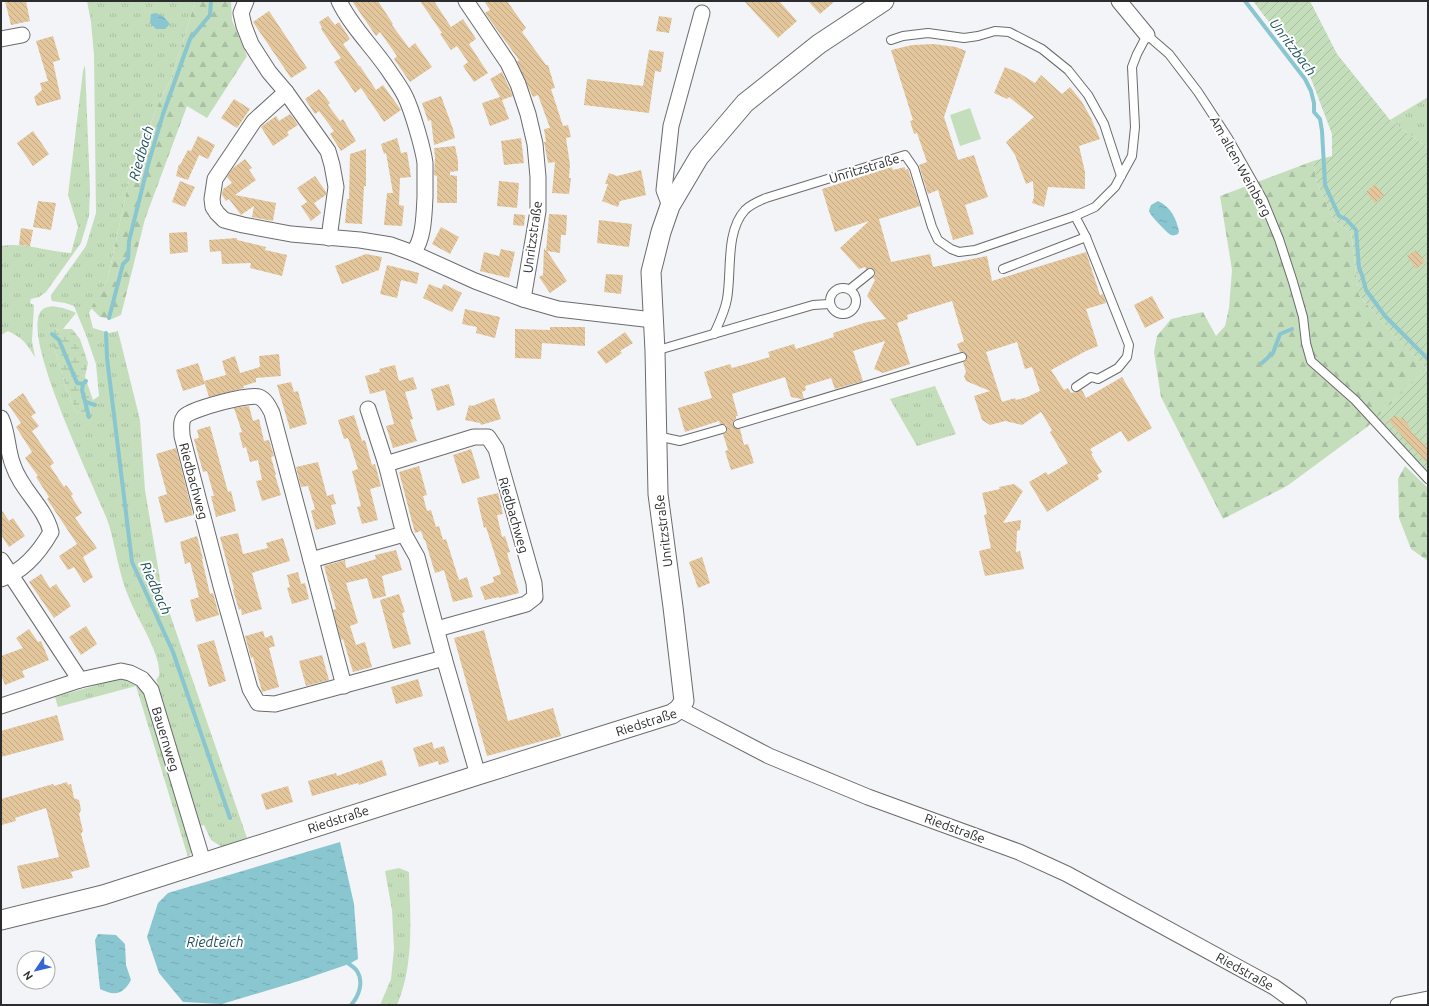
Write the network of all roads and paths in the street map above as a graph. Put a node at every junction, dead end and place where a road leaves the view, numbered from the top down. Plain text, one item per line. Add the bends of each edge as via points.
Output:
1 (246, 1) edge
2 (339, 1) edge
3 (466, 1) edge
4 (884, 1) edge
5 (1119, 1) edge
6 (702, 13) dead end
7 (22, 35) dead end
8 (1146, 35) junction
9 (1, 39) edge
10 (891, 40) dead end
11 (286, 92) junction
12 (1121, 176) junction
13 (670, 206) junction
14 (1075, 216) junction
15 (1086, 237) junction
16 (329, 238) junction
17 (413, 253) junction
18 (1003, 269) dead end
19 (870, 273) dead end
20 (850, 289) junction
21 (523, 299) junction
22 (829, 304) junction
23 (654, 320) junction
24 (714, 334) junction
25 (655, 351) junction
26 (962, 357) dead end
27 (1076, 387) dead end
28 (368, 409) dead end
29 (1, 418) edge
30 (738, 424) dead end
31 (722, 429) dead end
32 (657, 436) junction
33 (386, 464) junction
34 (1428, 478) edge
35 (404, 534) junction
36 (1, 560) edge
37 (311, 560) junction
38 (6, 577) edge
39 (437, 628) junction
40 (444, 658) junction
41 (80, 680) junction
42 (344, 686) junction
43 (1, 706) edge
44 (679, 709) junction
45 (478, 775) junction
46 (203, 862) junction
47 (1, 920) edge
48 (1428, 999) edge
49 (1299, 1005) edge
50 (1398, 1005) edge

1 - 11 street via 241,13 251,44
2 - 17 street via 354,26 402,90 413,118 425,162 425,184 421,233 418,247
3 - 21 street, Unritzstraße via 508,63 521,92 535,144 538,211
4 - 13 street, Unritzstraße via 819,44 745,103 699,157
5 - 8 street, Am alten Weinberg
6 - 13 street via 671,126 664,190
7 - 9 street
8 - 12 lane, Unritzstraße via 1132,67 1136,127 1132,156
8 - 34 lane, Am alten Weinberg via 1169,54 1198,92 1263,200 1293,282 1311,361 1355,400
10 - 12 lane via 928,33 964,38 1002,31 1042,49 1068,70 1088,94 1104,124
11 - 16 street via 328,151 336,187
11 - 16 street via 254,121 215,179 213,207 224,220 291,234
12 - 14 lane, Unritzstraße via 1115,187 1095,207
13 - 23 street, Unritzstraße via 651,272
14 - 15 lane
14 - 24 lane, Unritzstraße via 975,250 959,252 938,240 914,168 906,155 766,198 755,202 738,219 727,300
15 - 18 lane
15 - 27 lane via 1129,344 1127,357 1118,368 1098,379 1092,377
16 - 17 street via 391,245
17 - 21 street
19 - 20 lane
20 - 22 lane via 836,289 829,298
20 - 22 lane via 856,300 850,313 840,314
21 - 23 street via 558,309
22 - 24 lane via 813,305
23 - 25 street, Unritzstraße
24 - 25 lane
25 - 32 street, Unritzstraße
26 - 30 lane
28 - 33 street
29 - 38 street via 13,466 49,521 51,532 45,543 23,568
31 - 32 lane via 680,441
32 - 44 street, Unritzstraße via 658,494 684,701
33 - 35 street
33 - 39 street, Riedbachweg via 474,437 488,437 496,449 534,583 535,597 526,604
35 - 37 street
35 - 39 street via 417,557
36 - 38 street
37 - 42 street, Riedbachweg
37 - 42 street, Riedbachweg via 268,404 259,397 249,396 196,410 185,416 181,424 182,436 225,601 250,688 258,703 275,704
38 - 41 street
39 - 40 street
40 - 42 street, Riedbachweg
40 - 45 street
41 - 43 street, Bauernweg
41 - 46 street, Bauernweg via 121,671 142,679 151,690
44 - 45 street, Riedstraße via 672,714
44 - 49 street, Riedstraße via 769,756 868,797 1019,852 1060,871 1260,980
45 - 46 street, Riedstraße
46 - 47 street, Riedstraße via 103,895
48 - 50 street

